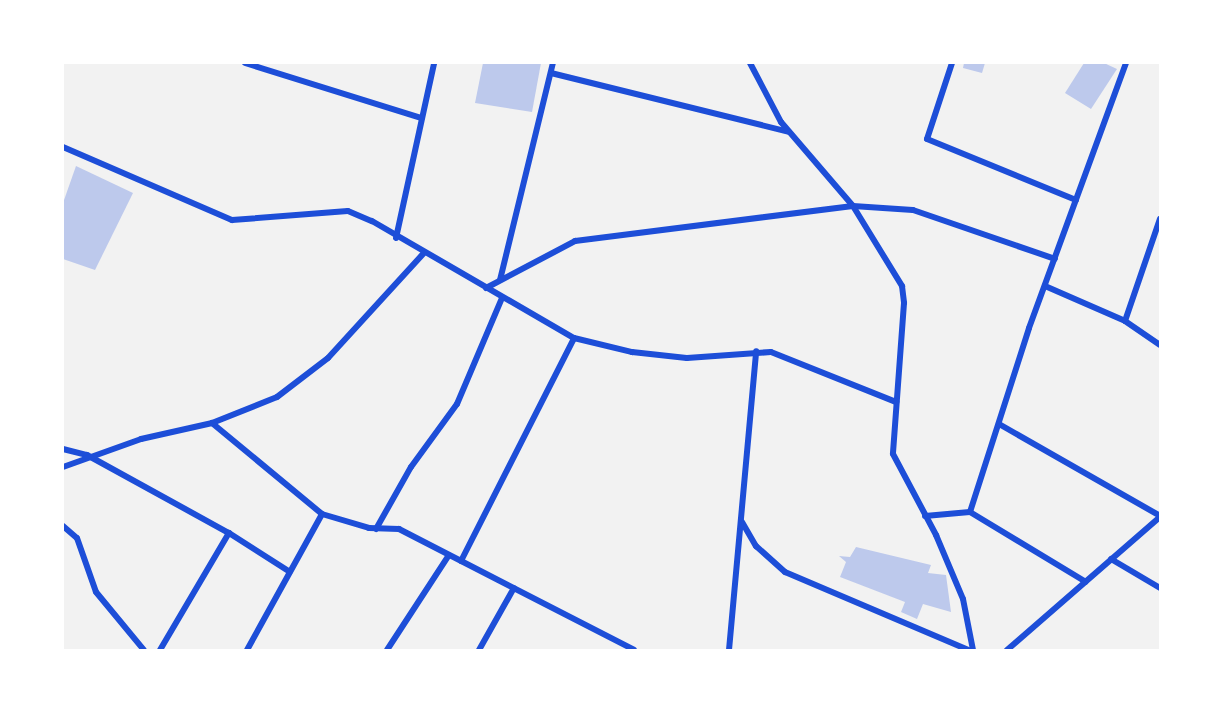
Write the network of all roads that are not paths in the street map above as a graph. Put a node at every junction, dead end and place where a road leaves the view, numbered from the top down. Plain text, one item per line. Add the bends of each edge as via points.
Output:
1 (245, 63) edge
2 (434, 63) edge
3 (553, 63) edge
4 (750, 63) edge
5 (952, 63) edge
6 (1126, 63) edge
7 (551, 73) junction
8 (422, 118) junction
9 (789, 132) junction
10 (63, 147) edge
11 (1076, 200) junction
12 (853, 206) junction
13 (1160, 219) edge
14 (396, 238) junction
15 (424, 253) junction
16 (1055, 259) junction
17 (500, 280) junction
18 (1045, 286) junction
19 (486, 288) junction
20 (502, 298) junction
21 (1125, 321) junction
22 (574, 338) junction
23 (1160, 345) edge
24 (756, 351) junction
25 (896, 402) junction
26 (212, 423) junction
27 (999, 424) junction
28 (63, 449) edge
29 (87, 455) junction
30 (63, 466) edge
31 (970, 512) junction
32 (322, 514) junction
33 (925, 516) junction
34 (1160, 517) edge
35 (741, 521) junction
36 (63, 526) edge
37 (376, 530) junction
38 (229, 533) junction
39 (449, 555) junction
40 (1111, 559) junction
41 (461, 561) junction
42 (290, 572) junction
43 (1086, 582) junction
44 (513, 588) junction
45 (1160, 588) edge
46 (620, 643) junction
47 (144, 650) edge
48 (160, 650) edge
49 (247, 650) edge
50 (387, 650) edge
51 (479, 650) edge
52 (616, 650) edge
53 (634, 650) edge
54 (729, 650) edge
55 (971, 650) edge
56 (1007, 650) edge

1 - 8 street
2 - 8 street
3 - 7 street
4 - 9 street
5 - 11 street via 927,139
6 - 11 street
7 - 9 street
7 - 17 street
8 - 14 street
9 - 12 street
10 - 14 street via 232,220 348,211 372,220
11 - 16 street
12 - 16 street via 913,210
12 - 17 street via 574,241
12 - 25 street via 902,286
13 - 21 street
14 - 15 street
15 - 19 street
15 - 26 street via 328,358 278,397
16 - 18 street
17 - 19 street
18 - 21 street
18 - 27 street
19 - 20 street
20 - 22 street
20 - 37 street via 456,404 411,467
21 - 23 street
22 - 24 street via 633,352 687,358
22 - 41 street
24 - 25 street via 771,351
24 - 35 street
25 - 33 street via 893,454
26 - 29 street
26 - 32 street
27 - 31 street
27 - 34 street
28 - 29 street
29 - 30 street
29 - 38 street
31 - 33 street
31 - 43 street
32 - 37 street
32 - 42 street
33 - 55 street via 963,599
34 - 40 street
35 - 54 street via 728,627
35 - 55 street via 756,546 785,572
36 - 47 street via 77,538 96,592
37 - 39 street via 399,529
38 - 42 street
38 - 48 street
39 - 41 street
39 - 50 street
40 - 43 street
40 - 45 street
41 - 44 street
42 - 49 street
43 - 56 street
44 - 46 street
44 - 51 street
46 - 52 street
46 - 53 street

